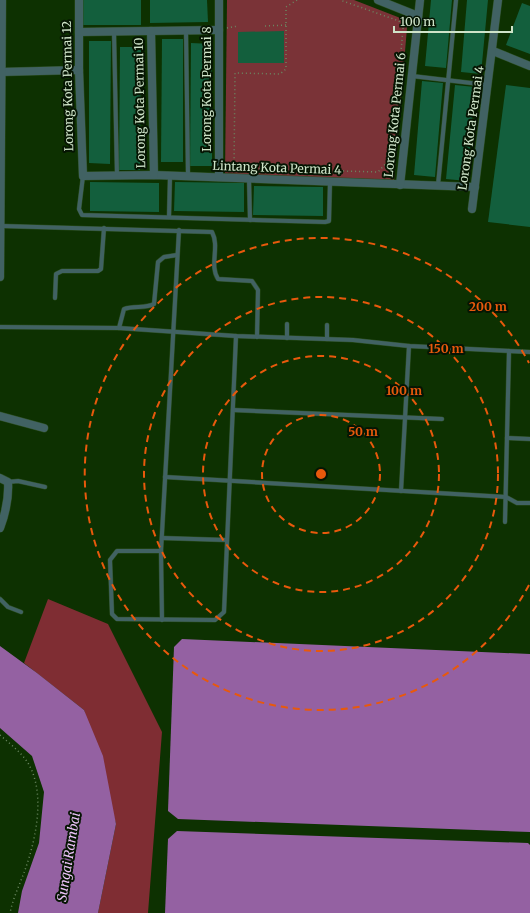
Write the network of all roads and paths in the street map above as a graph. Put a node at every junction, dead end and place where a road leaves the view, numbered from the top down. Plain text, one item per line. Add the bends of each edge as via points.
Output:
1 (2, 0) edge
2 (79, 0) edge
3 (219, 0) edge
4 (297, 0) edge
5 (340, 0) edge
6 (378, 0) edge
7 (420, 0) edge
8 (456, 0) edge
9 (498, 0) edge
10 (418, 16) junction
11 (286, 25) junction
12 (238, 26) dead end
13 (265, 26) dead end
14 (186, 30) junction
15 (219, 30) junction
16 (151, 31) junction
17 (79, 32) junction
18 (114, 32) junction
19 (493, 51) junction
20 (530, 66) edge
21 (79, 70) junction
22 (1, 72) edge
23 (412, 76) junction
24 (449, 80) junction
25 (489, 85) junction
26 (82, 174) junction
27 (154, 175) junction
28 (117, 176) junction
29 (170, 176) junction
30 (188, 177) junction
31 (219, 177) junction
32 (248, 178) junction
33 (330, 182) junction
34 (400, 185) junction
35 (438, 186) junction
36 (475, 186) junction
37 (1, 208) edge
38 (472, 209) dead end
39 (169, 217) junction
40 (250, 220) junction
41 (2, 226) junction
42 (104, 228) junction
43 (179, 230) junction
44 (177, 255) junction
45 (0, 275) edge
46 (55, 298) dead end
47 (287, 324) dead end
48 (326, 325) dead end
49 (0, 326) edge
50 (119, 328) junction
51 (172, 332) junction
52 (236, 336) junction
53 (257, 337) junction
54 (287, 338) junction
55 (327, 339) junction
56 (409, 346) junction
57 (509, 351) junction
58 (530, 352) edge
59 (233, 410) junction
60 (0, 416) edge
61 (405, 417) junction
62 (442, 418) dead end
63 (44, 428) dead end
64 (507, 438) junction
65 (530, 439) edge
66 (165, 477) junction
67 (0, 478) edge
68 (8, 482) junction
69 (230, 482) junction
70 (46, 487) dead end
71 (401, 491) junction
72 (506, 497) junction
73 (530, 504) edge
74 (505, 522) dead end
75 (0, 528) edge
76 (162, 538) junction
77 (226, 540) junction
78 (161, 551) junction
79 (0, 599) edge
80 (21, 612) dead end
81 (162, 620) junction
82 (0, 736) edge
83 (10, 913) edge

1 - 22 street
2 - 17 street, Lorong Kota Permai 12
3 - 15 street, Lorong Kota Permai 8
4 - 11 path via 286,7
5 - 11 path via 399,21 403,28 392,157 378,172 234,168 235,74 280,74 286,69
6 - 10 street
7 - 10 street, Lorong Kota Permai 6
8 - 24 lane
9 - 19 street
10 - 23 street, Lorong Kota Permai 6
11 - 13 path
12 - 15 path
14 - 15 street
14 - 16 street
14 - 30 lane
15 - 31 street, Lorong Kota Permai 8
16 - 18 street
16 - 27 street, Lorong Kota Permai 10
17 - 18 street
17 - 21 street, Lorong Kota Permai 12
18 - 28 lane
19 - 20 street
19 - 25 street, Lorong Kota Permai 4
21 - 22 street
21 - 26 street, Lorong Kota Permai 12
22 - 37 street
23 - 24 lane
23 - 34 street, Lorong Kota Permai 6
24 - 25 lane
24 - 35 lane
25 - 36 street, Lorong Kota Permai 4
26 - 28 street, Lintang Kota Permai 4
26 - 39 lane via 79,209 82,215
27 - 28 street, Lintang Kota Permai 4
27 - 29 street, Lintang Kota Permai 4
29 - 30 street, Lintang Kota Permai 4
29 - 39 lane
30 - 31 street, Lintang Kota Permai 4
31 - 32 street, Lintang Kota Permai 4
32 - 33 street, Lintang Kota Permai 4
32 - 40 lane
33 - 34 street, Lintang Kota Permai 4
33 - 40 lane via 329,221
34 - 35 street, Lintang Kota Permai 4
35 - 36 street, Lintang Kota Permai 4
36 - 38 street, Lorong Kota Permai 4
37 - 41 street
39 - 40 lane
41 - 42 lane
41 - 45 street
42 - 43 lane
42 - 46 lane via 102,269 62,271 56,274
43 - 44 lane
43 - 53 lane via 212,232 216,239 214,272 218,279 252,281 258,290
44 - 50 lane via 164,257 158,262 154,304 124,309
44 - 51 lane
47 - 54 lane
48 - 55 lane
49 - 50 lane
50 - 51 lane
51 - 52 lane
51 - 66 lane
52 - 53 lane
52 - 59 lane
53 - 54 lane
54 - 55 lane
55 - 56 lane
56 - 57 lane
56 - 61 lane
57 - 58 lane
57 - 64 lane
59 - 61 lane
59 - 69 lane
60 - 63 street
61 - 62 lane
61 - 71 lane
64 - 65 lane
64 - 72 lane
66 - 69 lane
66 - 76 lane
67 - 68 street
68 - 70 lane via 18,480
68 - 75 street via 7,511
69 - 71 lane
69 - 77 lane
71 - 72 lane
72 - 73 lane via 517,503
72 - 74 lane
76 - 77 lane
76 - 78 lane
77 - 81 lane via 224,612 215,620
78 - 81 lane
78 - 81 lane via 117,551 110,560 112,614 117,620
79 - 80 lane via 8,607
82 - 83 path via 18,750 28,763 34,777 38,800 32,850

